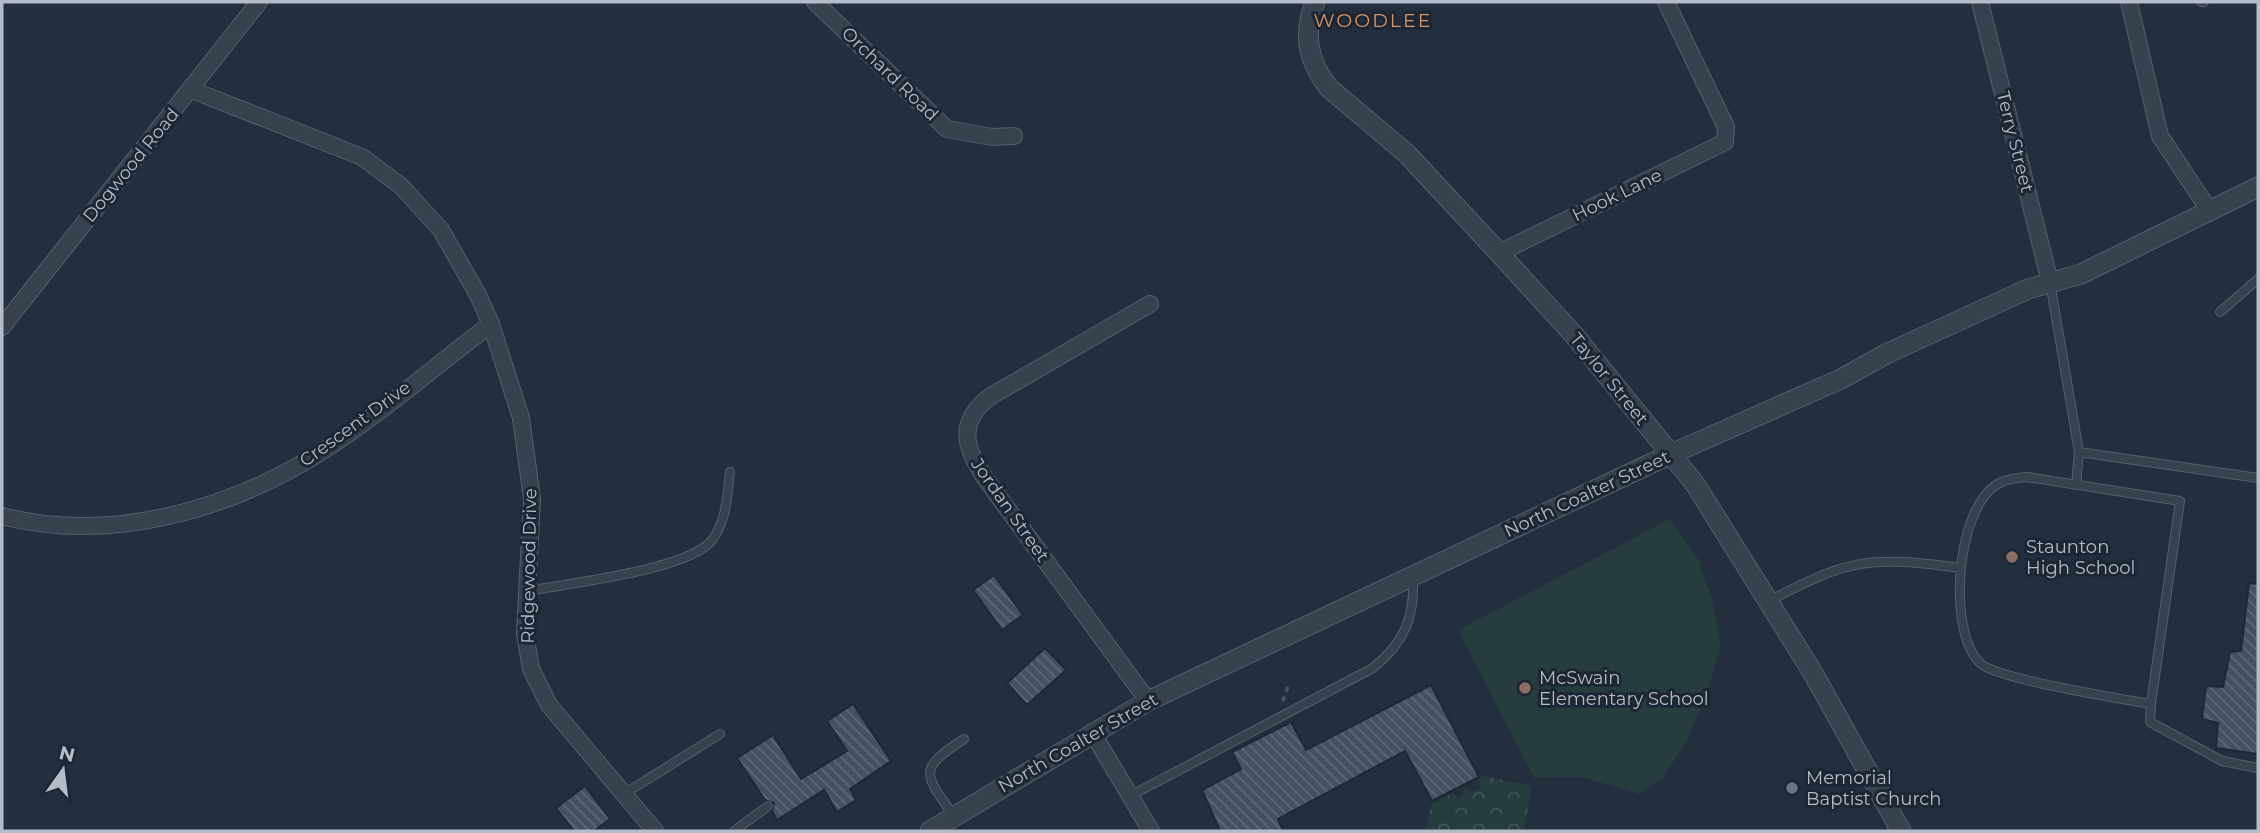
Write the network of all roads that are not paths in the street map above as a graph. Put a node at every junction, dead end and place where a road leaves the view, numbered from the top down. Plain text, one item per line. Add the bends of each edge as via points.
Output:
1 (259, 2) edge
2 (815, 2) edge
3 (1315, 2) edge
4 (1666, 2) edge
5 (1980, 2) edge
6 (2129, 2) edge
7 (192, 90) junction
8 (1014, 136) dead end
9 (2258, 187) edge
10 (2209, 210) junction
11 (1499, 253) junction
12 (2258, 279) edge
13 (2050, 282) junction
14 (1150, 304) dead end
15 (2220, 312) dead end
16 (491, 324) junction
17 (2, 327) edge
18 (2079, 452) junction
19 (1669, 455) junction
20 (730, 472) dead end
21 (2258, 478) edge
22 (2076, 485) junction
23 (2, 516) edge
24 (1961, 568) junction
25 (1413, 576) junction
26 (529, 592) junction
27 (1769, 601) junction
28 (1148, 701) junction
29 (2151, 704) junction
30 (1092, 732) junction
31 (720, 734) dead end
32 (964, 739) dead end
33 (2258, 768) edge
34 (624, 794) junction
35 (1130, 796) junction
36 (768, 806) dead end
37 (954, 816) junction
38 (655, 831) edge
39 (734, 831) edge
40 (930, 831) edge
41 (1151, 831) edge
42 (1901, 831) edge

1 - 7 street, Dogwood Road
2 - 8 street, Orchard Road via 947,129
3 - 11 street, Taylor Street via 1307,39 1320,76 1407,154
4 - 11 street, Hook Lane via 1728,132 1721,146
5 - 13 street, Terry Street
6 - 10 street via 2160,136
7 - 16 street, Ridgewood Drive via 362,157 383,170 441,230
7 - 17 street, Dogwood Road
9 - 10 street, North Coalter Street
10 - 13 street, North Coalter Street via 2081,274
11 - 19 street, Taylor Street via 1574,335
12 - 15 lane
13 - 18 lane
13 - 19 street, North Coalter Street
14 - 28 street, Jordan Street via 991,396 974,412 967,434 970,454 985,478
16 - 23 street, Crescent Drive via 327,447 236,495 168,516 110,525 49,524
16 - 26 street, Ridgewood Drive via 514,388 527,447 532,499
18 - 21 lane
18 - 22 lane
19 - 25 street, North Coalter Street
19 - 27 street, Taylor Street via 1695,484
20 - 26 lane via 726,514 711,541 682,559
22 - 24 lane via 2026,477 1995,485 1974,517
22 - 29 lane via 2180,501
24 - 27 lane via 1908,561 1859,562 1813,578
24 - 29 lane via 1966,643 1981,665 2004,674
25 - 28 street, North Coalter Street
25 - 35 lane via 1414,604 1406,630 1373,668
26 - 34 street, Ridgewood Drive via 525,642 537,685
27 - 42 street, Taylor Street
28 - 30 street, North Coalter Street
29 - 33 lane via 2150,722 2222,761
30 - 35 street
30 - 37 street, North Coalter Street
31 - 34 lane
32 - 37 lane via 934,758 930,768 929,779
34 - 38 street, Ridgewood Drive
35 - 41 street
36 - 39 lane
37 - 40 street, North Coalter Street

